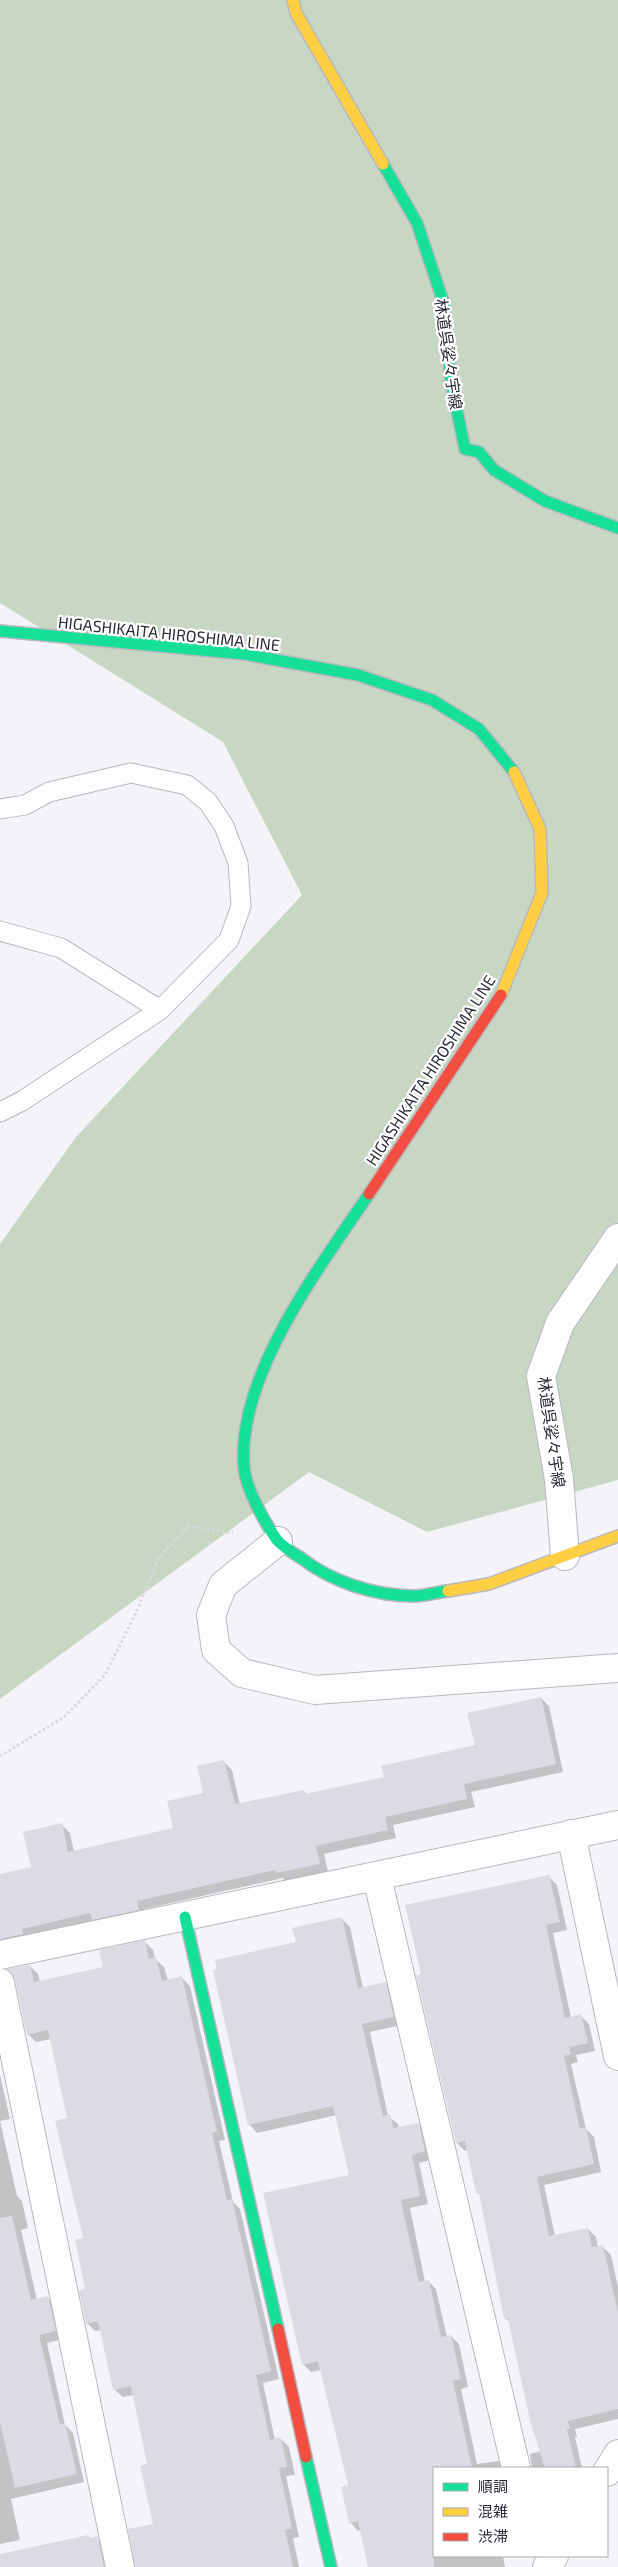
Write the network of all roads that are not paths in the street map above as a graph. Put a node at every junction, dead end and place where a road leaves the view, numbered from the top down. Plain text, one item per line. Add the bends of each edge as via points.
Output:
1 (293, 0) edge
2 (618, 528) edge
3 (0, 631) edge
4 (0, 809) edge
5 (0, 930) edge
6 (160, 1010) junction
7 (0, 1112) edge
8 (618, 1238) edge
9 (618, 1536) edge
10 (278, 1541) junction
11 (565, 1556) junction
12 (618, 1668) edge
13 (618, 1825) edge
14 (571, 1834) junction
15 (377, 1877) junction
16 (185, 1917) junction
17 (0, 1955) edge
18 (0, 1983) edge
19 (618, 2056) edge
20 (618, 2454) edge
21 (516, 2467) edge
22 (608, 2470) edge
23 (120, 2567) edge
24 (331, 2567) edge

1 - 2 main road, 林道呉娑々宇線 via 296,13 417,223 444,304 451,382 465,449 480,452 494,470 545,501
3 - 10 main road, HIGASHIKAITA HIROSHIMA LINE via 244,654 358,675 432,700 479,729 515,774 540,829 542,894 506,988 290,1312 262,1374 246,1424 244,1469 258,1506
4 - 6 lane via 25,805 49,792 131,773 187,785 208,802 224,826 238,863 241,906 229,940
5 - 6 lane via 61,948
6 - 7 lane via 22,1101
8 - 11 street, 林道呉娑々宇線 via 560,1323 540,1376 559,1479
9 - 11 main road, HIGASHIKAITA HIROSHIMA LINE
10 - 11 main road, HIGASHIKAITA HIROSHIMA LINE via 314,1568 361,1588 414,1596 489,1584
10 - 12 street via 223,1585 211,1616 216,1650 242,1673 315,1690
13 - 14 street
14 - 15 street
14 - 19 street
15 - 16 street
15 - 21 street
16 - 17 street
16 - 24 main road
18 - 23 street
20 - 22 street

